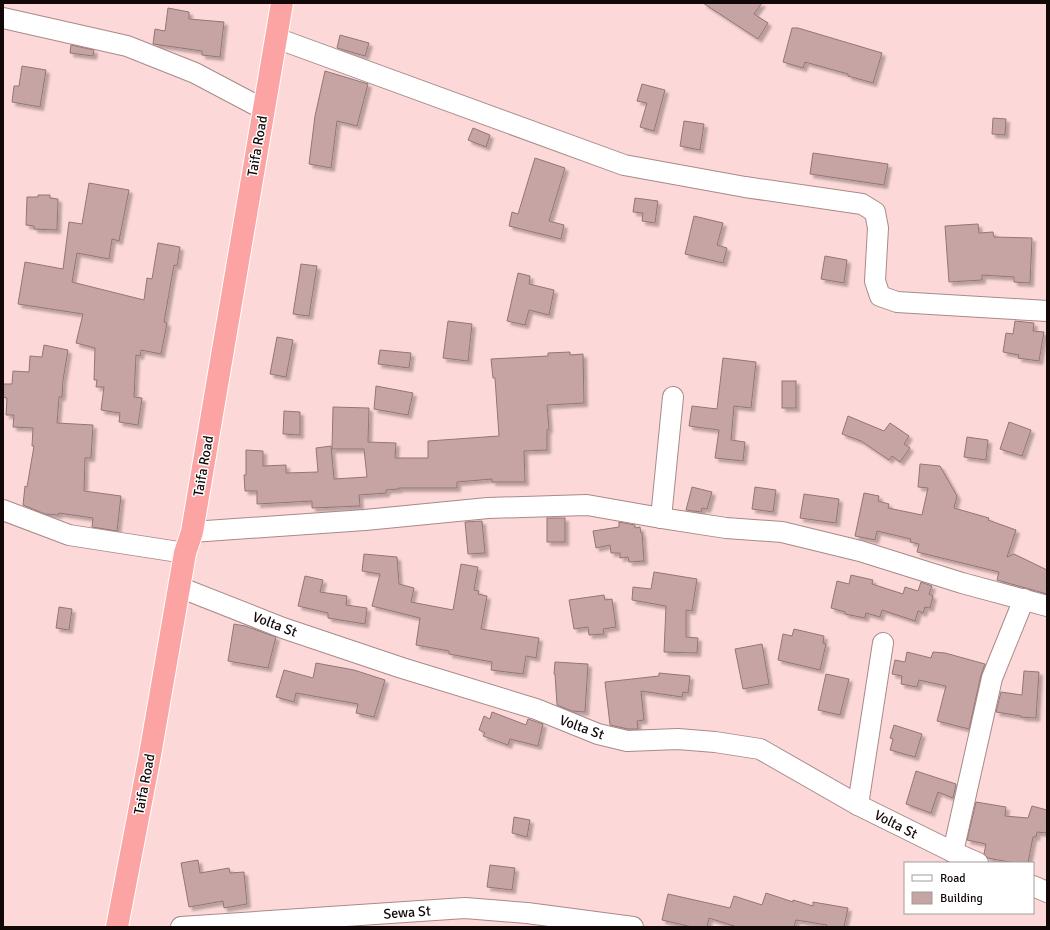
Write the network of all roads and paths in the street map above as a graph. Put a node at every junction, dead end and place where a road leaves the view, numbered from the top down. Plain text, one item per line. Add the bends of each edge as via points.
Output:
1 (282, 3) edge
2 (3, 18) edge
3 (276, 38) junction
4 (264, 109) junction
5 (1047, 311) edge
6 (673, 396) dead end
7 (3, 510) edge
8 (661, 518) junction
9 (192, 532) junction
10 (186, 553) junction
11 (179, 587) junction
12 (1024, 599) junction
13 (1047, 606) edge
14 (883, 643) dead end
15 (858, 805) junction
16 (953, 852) junction
17 (976, 862) edge
18 (1034, 886) edge
19 (1047, 892) edge
20 (117, 927) edge
21 (181, 927) edge
22 (633, 927) edge

1 - 3 highway, Taifa Road
2 - 4 street via 127,46 195,73
3 - 4 highway, Taifa Road
3 - 5 street via 624,165 745,187 862,204 875,212 878,228 875,280 880,296 897,302
4 - 9 highway, Taifa Road
6 - 8 street
7 - 10 street via 69,535
8 - 9 street via 587,505 518,507
8 - 12 street via 726,528 782,532 860,551 962,583
9 - 10 highway, Taifa Road
10 - 11 highway, Taifa Road
11 - 15 street, Volta St via 283,628 536,709 598,734 627,741 678,739 760,749
11 - 20 highway, Taifa Road
12 - 13 street
12 - 16 street via 992,678
14 - 15 street
15 - 16 street, Volta St
16 - 17 street, Volta St
18 - 19 street
21 - 22 street, Sewa St via 465,908

